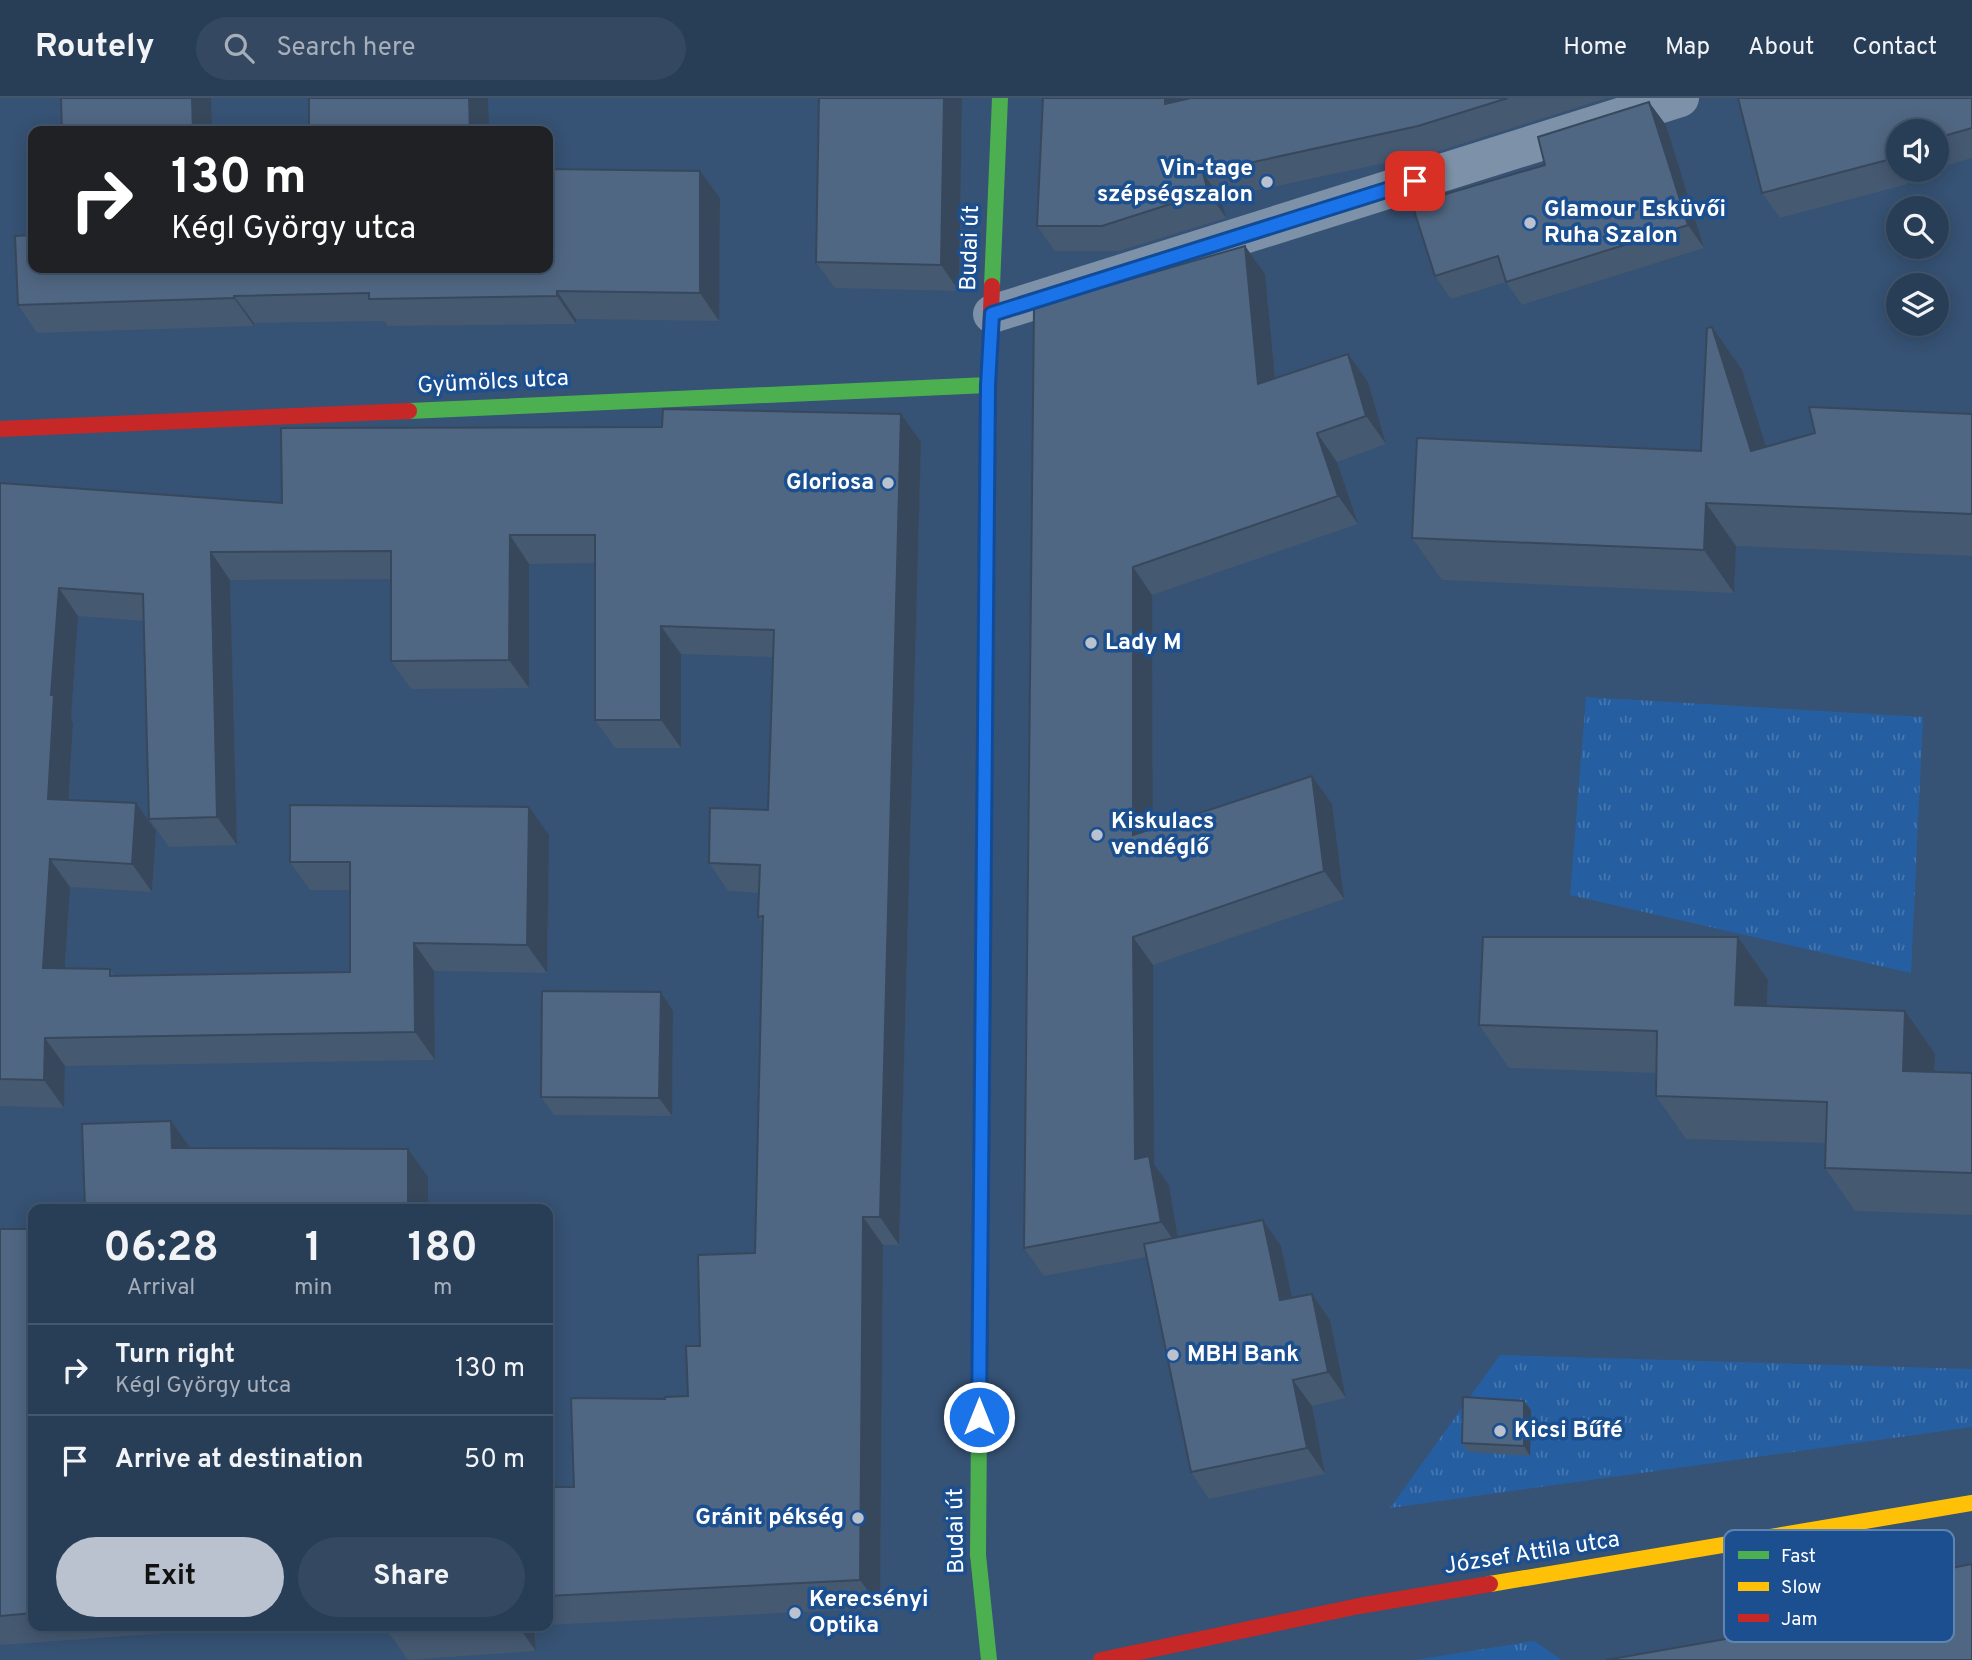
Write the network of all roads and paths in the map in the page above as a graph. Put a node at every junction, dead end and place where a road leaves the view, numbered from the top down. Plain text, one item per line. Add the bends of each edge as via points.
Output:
1 (1000, 98) edge
2 (1680, 98) edge
3 (992, 314) junction
4 (988, 385) junction
5 (0, 429) edge
6 (1972, 1503) edge
7 (1811, 1530) edge
8 (1724, 1545) edge
9 (989, 1660) edge
10 (1101, 1660) edge

1 - 3 street, Budai út
2 - 3 street
3 - 4 street, Budai út
4 - 5 street, Gyümölcs utca
4 - 9 street, Budai út via 978,1555
6 - 7 street, József Attila utca
8 - 10 street, József Attila utca via 1359,1606

